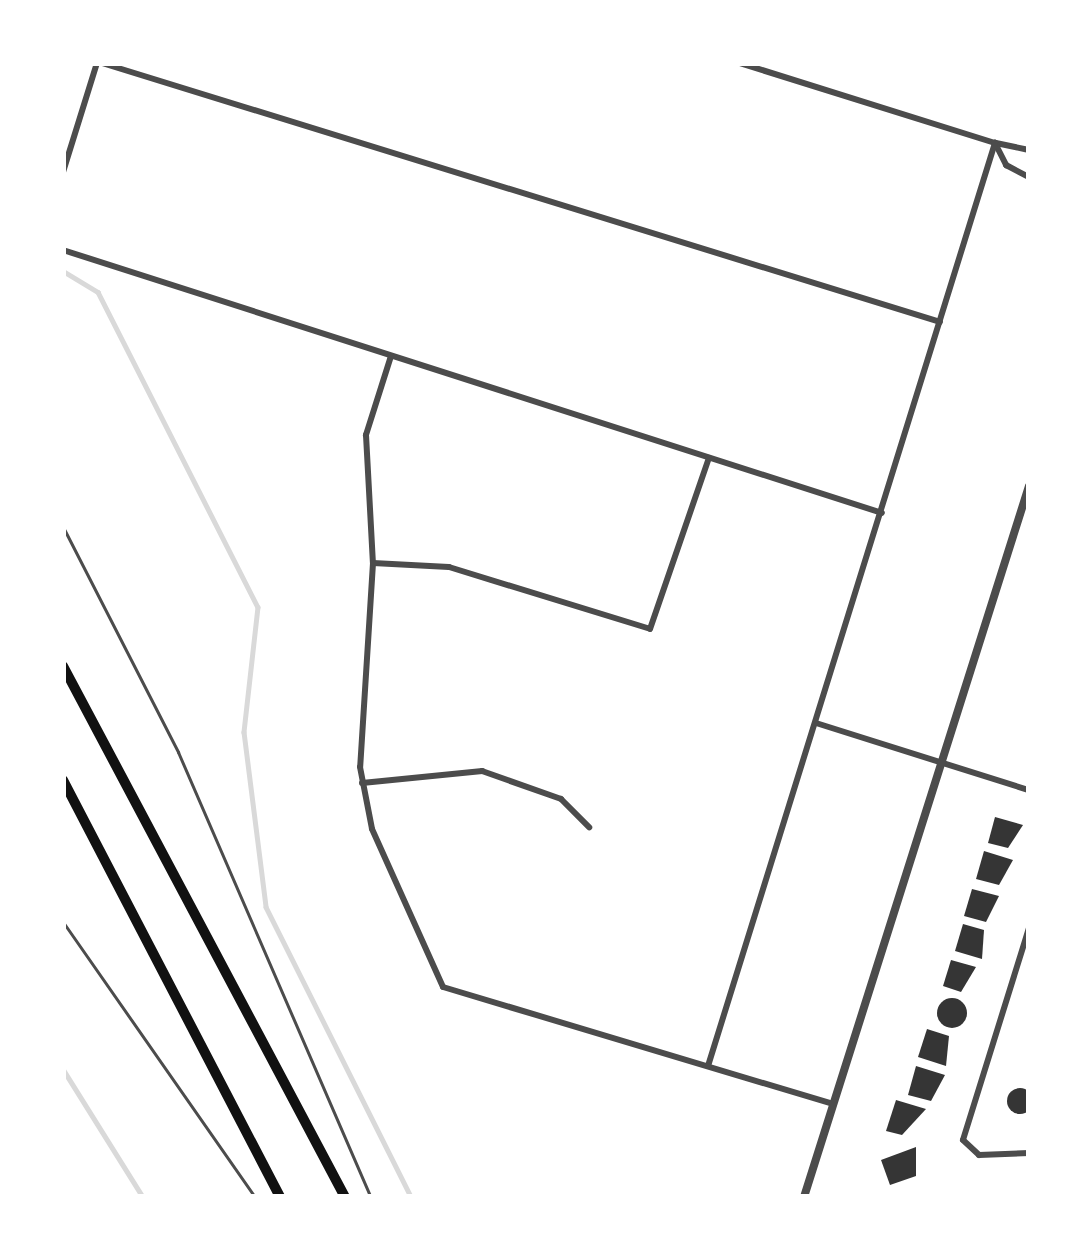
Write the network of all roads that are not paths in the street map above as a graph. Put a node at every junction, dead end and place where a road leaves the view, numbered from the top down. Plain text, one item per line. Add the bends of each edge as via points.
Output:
1 (99, 63) edge
2 (739, 63) edge
3 (995, 143) junction
4 (1029, 150) edge
5 (63, 172) edge
6 (1029, 177) edge
7 (63, 250) edge
8 (940, 322) junction
9 (391, 356) junction
10 (710, 458) junction
11 (1029, 486) edge
12 (882, 513) junction
13 (63, 527) edge
14 (373, 563) junction
15 (63, 665) edge
16 (816, 723) junction
17 (943, 763) junction
18 (63, 780) edge
19 (362, 783) junction
20 (1029, 790) edge
21 (589, 827) dead end
22 (63, 922) edge
23 (1029, 928) edge
24 (708, 1066) junction
25 (834, 1104) junction
26 (1029, 1153) edge
27 (255, 1197) edge
28 (280, 1197) edge
29 (345, 1197) edge
30 (371, 1197) edge
31 (804, 1197) edge

1 - 5 street
1 - 8 street
2 - 3 street
3 - 4 street
3 - 6 street via 1006,166
3 - 8 street
7 - 9 street
8 - 12 street
9 - 10 street
9 - 14 street via 366,435
10 - 12 street
10 - 14 street via 650,628 462,570
11 - 17 street
12 - 16 street
13 - 30 lane via 178,752
14 - 19 street
15 - 29 highway
16 - 17 street
16 - 24 street
17 - 20 street
17 - 25 street
18 - 28 highway
19 - 21 street via 482,771 561,799
19 - 24 street via 443,987
22 - 27 lane
23 - 26 street via 964,1146
24 - 25 street
25 - 31 street

